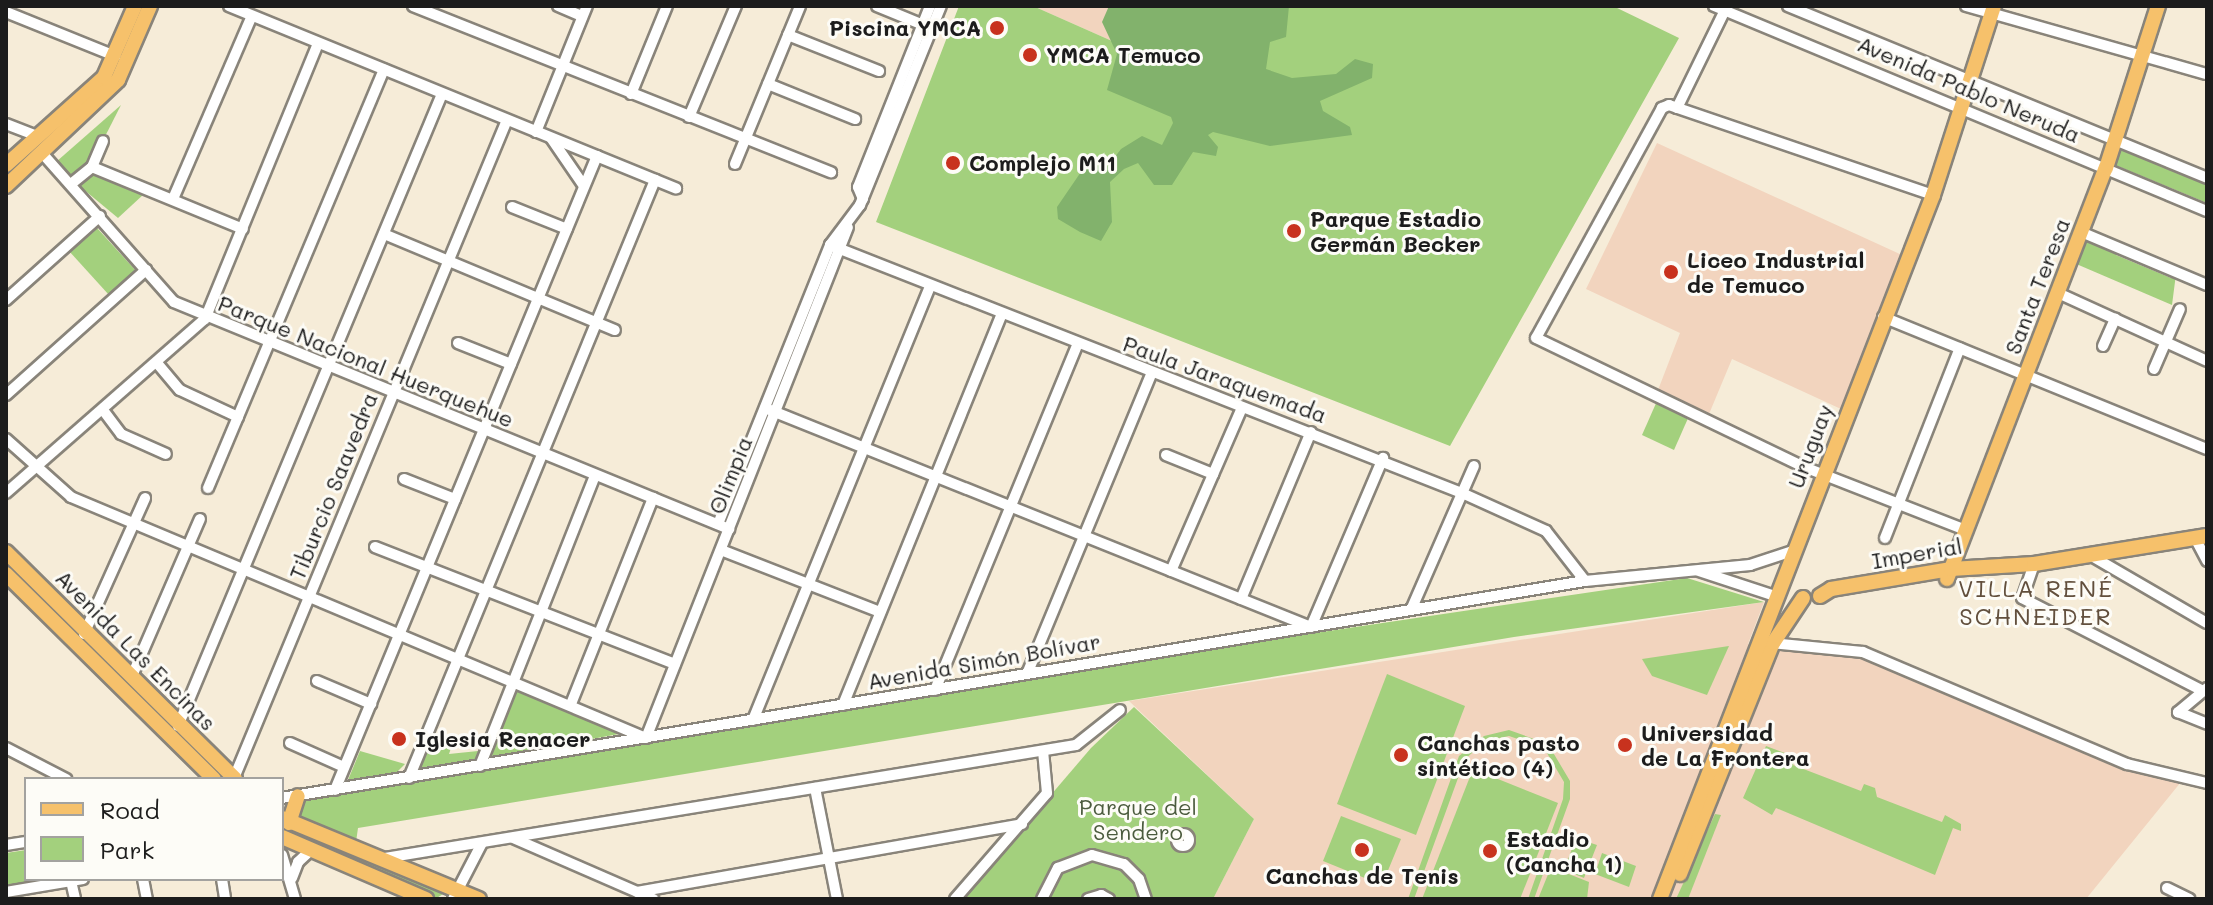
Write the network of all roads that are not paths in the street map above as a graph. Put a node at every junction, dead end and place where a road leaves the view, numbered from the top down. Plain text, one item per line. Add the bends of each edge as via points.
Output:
1 (135, 6) edge
2 (150, 6) edge
3 (229, 6) edge
4 (413, 6) edge
5 (558, 6) edge
6 (667, 6) edge
7 (736, 6) edge
8 (800, 6) edge
9 (877, 6) edge
10 (930, 6) edge
11 (941, 6) edge
12 (1788, 6) edge
13 (1966, 6) edge
14 (2158, 6) edge
15 (1722, 7) edge
16 (9, 10) edge
17 (898, 10) edge
18 (1993, 10) edge
19 (584, 11) edge
20 (252, 16) junction
21 (927, 27) junction
22 (788, 35) junction
23 (318, 43) junction
24 (132, 54) junction
25 (2142, 54) junction
26 (115, 56) junction
27 (562, 68) junction
28 (384, 70) junction
29 (879, 71) dead end
30 (2207, 74) edge
31 (1969, 81) junction
32 (768, 84) junction
33 (442, 94) junction
34 (631, 94) junction
35 (1673, 106) junction
36 (1963, 107) junction
37 (689, 117) junction
38 (855, 119) dead end
39 (507, 120) junction
40 (6, 124) edge
41 (536, 132) junction
42 (42, 133) junction
43 (551, 138) junction
44 (746, 138) junction
45 (2115, 139) junction
46 (103, 141) dead end
47 (42, 153) junction
48 (597, 156) junction
49 (735, 164) dead end
50 (6, 165) edge
51 (92, 167) junction
52 (2106, 168) junction
53 (831, 172) dead end
54 (2207, 178) edge
55 (655, 180) junction
56 (71, 184) junction
57 (6, 186) edge
58 (584, 186) junction
59 (676, 188) dead end
60 (1933, 195) junction
61 (173, 199) junction
62 (512, 207) dead end
63 (2207, 211) edge
64 (100, 216) junction
65 (848, 226) junction
66 (243, 229) junction
67 (567, 229) junction
68 (2081, 232) junction
69 (384, 234) junction
70 (830, 245) junction
71 (842, 249) junction
72 (448, 260) junction
73 (146, 270) junction
74 (2207, 285) edge
75 (930, 286) junction
76 (2058, 293) junction
77 (538, 298) junction
78 (6, 300) edge
79 (2180, 309) dead end
80 (1001, 316) junction
81 (1883, 317) junction
82 (205, 319) junction
83 (2115, 319) junction
84 (596, 322) junction
85 (615, 330) dead end
86 (2166, 342) junction
87 (458, 343) dead end
88 (268, 345) junction
89 (1077, 346) junction
90 (2103, 346) dead end
91 (1960, 348) junction
92 (2207, 361) edge
93 (157, 363) junction
94 (511, 364) junction
95 (328, 368) junction
96 (2154, 369) dead end
97 (1151, 375) junction
98 (2026, 376) junction
99 (392, 394) junction
100 (6, 395) edge
101 (765, 408) junction
102 (1242, 408) junction
103 (103, 410) junction
104 (776, 412) junction
105 (238, 417) junction
106 (483, 431) junction
107 (1311, 432) junction
108 (6, 439) edge
109 (864, 448) junction
110 (2207, 449) edge
111 (166, 454) dead end
112 (542, 454) junction
113 (1166, 455) dead end
114 (1383, 458) junction
115 (35, 466) junction
116 (1474, 466) dead end
117 (1822, 471) junction
118 (1213, 474) junction
119 (595, 475) junction
120 (936, 477) junction
121 (404, 479) dead end
122 (208, 488) dead end
123 (6, 493) edge
124 (1462, 493) junction
125 (145, 498) dead end
126 (653, 498) junction
127 (455, 499) junction
128 (1899, 502) junction
129 (1010, 506) junction
130 (200, 519) dead end
131 (718, 524) junction
132 (135, 526) junction
133 (729, 529) junction
134 (1966, 530) junction
135 (1085, 537) junction
136 (2201, 537) edge
137 (1885, 538) dead end
138 (375, 547) dead end
139 (187, 550) junction
140 (721, 550) junction
141 (1796, 550) junction
142 (6, 552) edge
143 (2090, 555) junction
144 (2207, 561) edge
145 (2028, 564) junction
146 (427, 567) junction
147 (1694, 569) junction
148 (245, 571) junction
149 (1171, 571) junction
150 (6, 574) edge
151 (1949, 574) junction
152 (1585, 581) junction
153 (809, 585) junction
154 (486, 590) junction
155 (310, 597) junction
156 (1781, 598) junction
157 (1803, 598) junction
158 (1241, 599) junction
159 (1411, 610) junction
160 (539, 611) junction
161 (880, 612) junction
162 (2207, 623) edge
163 (1311, 627) junction
164 (1781, 629) junction
165 (87, 632) junction
166 (399, 634) junction
167 (599, 635) junction
168 (74, 642) junction
169 (1758, 643) junction
170 (1773, 643) junction
171 (457, 658) junction
172 (675, 664) junction
173 (1027, 674) junction
174 (132, 676) junction
175 (514, 680) junction
176 (317, 681) dead end
177 (2205, 689) edge
178 (935, 690) junction
179 (371, 704) junction
180 (571, 704) junction
181 (843, 705) junction
182 (1120, 710) dead end
183 (753, 720) junction
184 (179, 723) junction
185 (2207, 724) edge
186 (646, 738) junction
187 (173, 739) junction
188 (290, 743) dead end
189 (6, 748) edge
190 (1043, 751) junction
191 (19, 755) junction
192 (6, 757) edge
193 (480, 766) junction
194 (344, 767) junction
195 (62, 777) edge
196 (211, 777) edge
197 (233, 777) edge
198 (234, 777) edge
199 (409, 778) junction
200 (2207, 783) edge
201 (815, 788) junction
202 (335, 790) junction
203 (298, 796) junction
204 (284, 798) edge
205 (286, 820) edge
206 (1022, 824) junction
207 (512, 837) junction
208 (284, 838) edge
209 (482, 843) junction
210 (311, 850) junction
211 (828, 856) junction
212 (385, 858) junction
213 (284, 860) edge
214 (292, 878) junction
215 (73, 881) edge
216 (2167, 888) dead end
217 (637, 892) junction
218 (456, 894) edge
219 (6, 896) edge
220 (295, 899) edge
221 (426, 899) edge
222 (479, 899) edge
223 (653, 899) edge
224 (837, 899) edge
225 (955, 899) edge
226 (1042, 899) edge
227 (1088, 899) edge
228 (1109, 899) edge
229 (1146, 899) edge
230 (1662, 899) edge
231 (2190, 899) edge

1 - 26 main road
2 - 24 main road
3 - 20 street
4 - 27 street
5 - 19 street
6 - 34 street
7 - 37 street
8 - 22 street
9 - 17 street
10 - 21 street, Olimpia
11 - 21 street, Olimpia
12 - 31 street, Avenida Pablo Neruda
13 - 18 street
14 - 25 main road, Santa Teresa
15 - 35 street
15 - 36 street, Avenida Pablo Neruda
16 - 26 street
17 - 21 street
18 - 25 street
18 - 31 main road, Uruguay
19 - 27 street
20 - 23 street
20 - 61 street
21 - 65 street, Olimpia
22 - 29 street
22 - 32 street
23 - 28 street
23 - 66 street
24 - 26 main road
24 - 47 main road via 112,87
25 - 30 street
25 - 45 main road, Santa Teresa
26 - 42 main road via 104,77
27 - 34 street
27 - 41 street
28 - 33 street
28 - 88 street
31 - 36 main road, Uruguay
31 - 45 street, Avenida Pablo Neruda
32 - 38 street
32 - 44 street
33 - 39 street
33 - 69 street
34 - 37 street
35 - 60 street
35 - 117 street via 1662,108 1536,338
36 - 52 street, Avenida Pablo Neruda
36 - 60 main road, Uruguay
37 - 44 street
39 - 41 street
39 - 72 street, Tiburcio Saavedra
40 - 42 street
41 - 43 street
42 - 47 main road
42 - 50 main road
43 - 48 street
43 - 58 street
44 - 49 street
44 - 53 street
45 - 52 main road, Santa Teresa
45 - 54 street, Avenida Pablo Neruda
46 - 51 street
47 - 56 street, Parque Nacional Huerquehue
47 - 57 main road
48 - 55 street
48 - 58 street
51 - 56 street
51 - 61 street
52 - 63 street, Avenida Pablo Neruda
52 - 68 main road, Santa Teresa
55 - 59 street
55 - 84 street
56 - 64 street, Parque Nacional Huerquehue
58 - 67 street
60 - 81 main road, Uruguay
61 - 66 street
62 - 67 street
64 - 73 street, Parque Nacional Huerquehue
64 - 78 street
65 - 70 street, Olimpia
65 - 71 street, Olimpia
66 - 82 street
67 - 77 street
68 - 74 street
68 - 76 main road, Santa Teresa
69 - 72 street
69 - 95 street
70 - 71 street, Paula Jaraquemada
70 - 101 street, Olimpia
71 - 75 street, Paula Jaraquemada
71 - 104 street, Olimpia
72 - 77 street
72 - 99 street, Tiburcio Saavedra
73 - 82 street, Parque Nacional Huerquehue via 174,302
73 - 100 street
75 - 80 street, Paula Jaraquemada
75 - 109 street
76 - 83 street
76 - 98 main road, Santa Teresa
77 - 84 street
77 - 94 street
79 - 86 street
80 - 89 street, Paula Jaraquemada
80 - 120 street
81 - 91 street
81 - 117 main road, Uruguay
82 - 88 street, Parque Nacional Huerquehue
82 - 93 street
83 - 86 street
83 - 90 street
84 - 85 street
84 - 112 street
86 - 92 street
86 - 96 street
87 - 94 street
88 - 95 street, Parque Nacional Huerquehue
88 - 105 street
89 - 97 street, Paula Jaraquemada
89 - 129 street
91 - 98 street
91 - 128 street
93 - 103 street
93 - 105 street via 180,390
94 - 106 street
95 - 99 street, Parque Nacional Huerquehue
95 - 148 street
97 - 102 street, Paula Jaraquemada
97 - 135 street
98 - 110 street
98 - 134 main road, Santa Teresa
99 - 106 street, Parque Nacional Huerquehue
99 - 155 street, Tiburcio Saavedra
101 - 104 street
101 - 131 street, Olimpia
102 - 107 street, Paula Jaraquemada
102 - 118 street
103 - 111 street via 121,434
103 - 115 street
104 - 109 street
104 - 133 street, Olimpia
105 - 122 street
106 - 112 street, Parque Nacional Huerquehue
106 - 127 street
107 - 114 street, Paula Jaraquemada
107 - 158 street
108 - 115 street
109 - 120 street
109 - 153 street
112 - 119 street, Parque Nacional Huerquehue
112 - 154 street
113 - 118 street
114 - 124 street, Paula Jaraquemada
114 - 163 street
115 - 123 street
115 - 132 street via 71,497
116 - 124 street
117 - 128 street
117 - 141 main road, Uruguay
118 - 149 street
119 - 126 street, Parque Nacional Huerquehue
119 - 160 street
120 - 129 street
120 - 161 street
121 - 127 street
124 - 152 street, Paula Jaraquemada via 1546,531
124 - 159 street
125 - 132 street
126 - 131 street, Parque Nacional Huerquehue
126 - 167 street
127 - 146 street
128 - 134 street
128 - 137 street
129 - 135 street
129 - 178 street
130 - 139 street
131 - 133 street, Parque Nacional Huerquehue
132 - 139 street
132 - 165 street
133 - 140 street, Olimpia
134 - 151 main road, Santa Teresa
135 - 149 street
135 - 173 street
136 - 143 main road, Imperial
136 - 144 street
138 - 146 street
139 - 148 street
139 - 174 street
140 - 153 street
140 - 172 street, Olimpia
141 - 147 street, Avenida Simón Bolívar via 1750,565
141 - 156 main road, Uruguay
142 - 165 main road, Avenida Las Encinas
143 - 145 main road, Imperial
143 - 162 street
145 - 151 main road, Imperial
145 - 177 street via 2022,598
146 - 154 street
146 - 166 street
147 - 152 street, Avenida Simón Bolívar
147 - 156 street, Avenida Simón Bolívar
148 - 155 street
148 - 184 street
149 - 158 street
150 - 168 main road, Avenida Las Encinas
151 - 157 main road, Imperial
152 - 159 street, Avenida Simón Bolívar
153 - 161 street
153 - 183 street
154 - 160 street
154 - 171 street
155 - 166 street
155 - 198 street, Tiburcio Saavedra
156 - 157 main road, Imperial
156 - 164 main road
156 - 169 main road, Uruguay
157 - 164 main road, Uruguay
158 - 163 street
159 - 163 street, Avenida Simón Bolívar
160 - 167 street
160 - 175 street
161 - 181 street
163 - 173 street, Avenida Simón Bolívar
164 - 170 main road, Uruguay
165 - 168 street
165 - 174 main road, Avenida Las Encinas
166 - 171 street
166 - 179 street
167 - 172 street
167 - 180 street
168 - 187 main road, Avenida Las Encinas
169 - 170 street
169 - 230 main road, Uruguay
170 - 200 street via 1826,644 1863,652 2127,764
170 - 230 main road, Uruguay via 1694,842
171 - 175 street
171 - 199 street
172 - 186 street, Olimpia
173 - 178 street, Avenida Simón Bolívar
174 - 184 main road, Avenida Las Encinas
175 - 180 street
175 - 193 street
176 - 179 street
177 - 185 street via 2178,712
178 - 181 street, Avenida Simón Bolívar
179 - 194 street
180 - 186 street
181 - 183 street, Avenida Simón Bolívar
182 - 190 street via 1089,738
183 - 186 street, Avenida Simón Bolívar
184 - 187 street
184 - 197 main road, Avenida Las Encinas
186 - 193 street, Avenida Simón Bolívar
187 - 196 main road, Avenida Las Encinas
188 - 194 street
189 - 191 street
190 - 201 street
190 - 206 street via 1047,793
191 - 192 street
191 - 195 street
193 - 199 street, Avenida Simón Bolívar
194 - 202 street
199 - 202 street, Avenida Simón Bolívar
201 - 207 street
201 - 211 street
202 - 203 street, Avenida Simón Bolívar
203 - 204 street, Avenida Simón Bolívar
203 - 205 main road
205 - 212 main road
206 - 211 street
206 - 225 street
207 - 209 street
207 - 217 street
208 - 210 main road
209 - 212 street
209 - 218 street
210 - 214 street via 298,862
210 - 221 main road
211 - 217 street
211 - 224 street
212 - 218 main road
213 - 214 street
214 - 220 street
215 - 219 street
216 - 231 street
217 - 223 street
218 - 222 main road
226 - 229 street via 1058,868 1092,855 1124,864 1139,879
227 - 228 street

